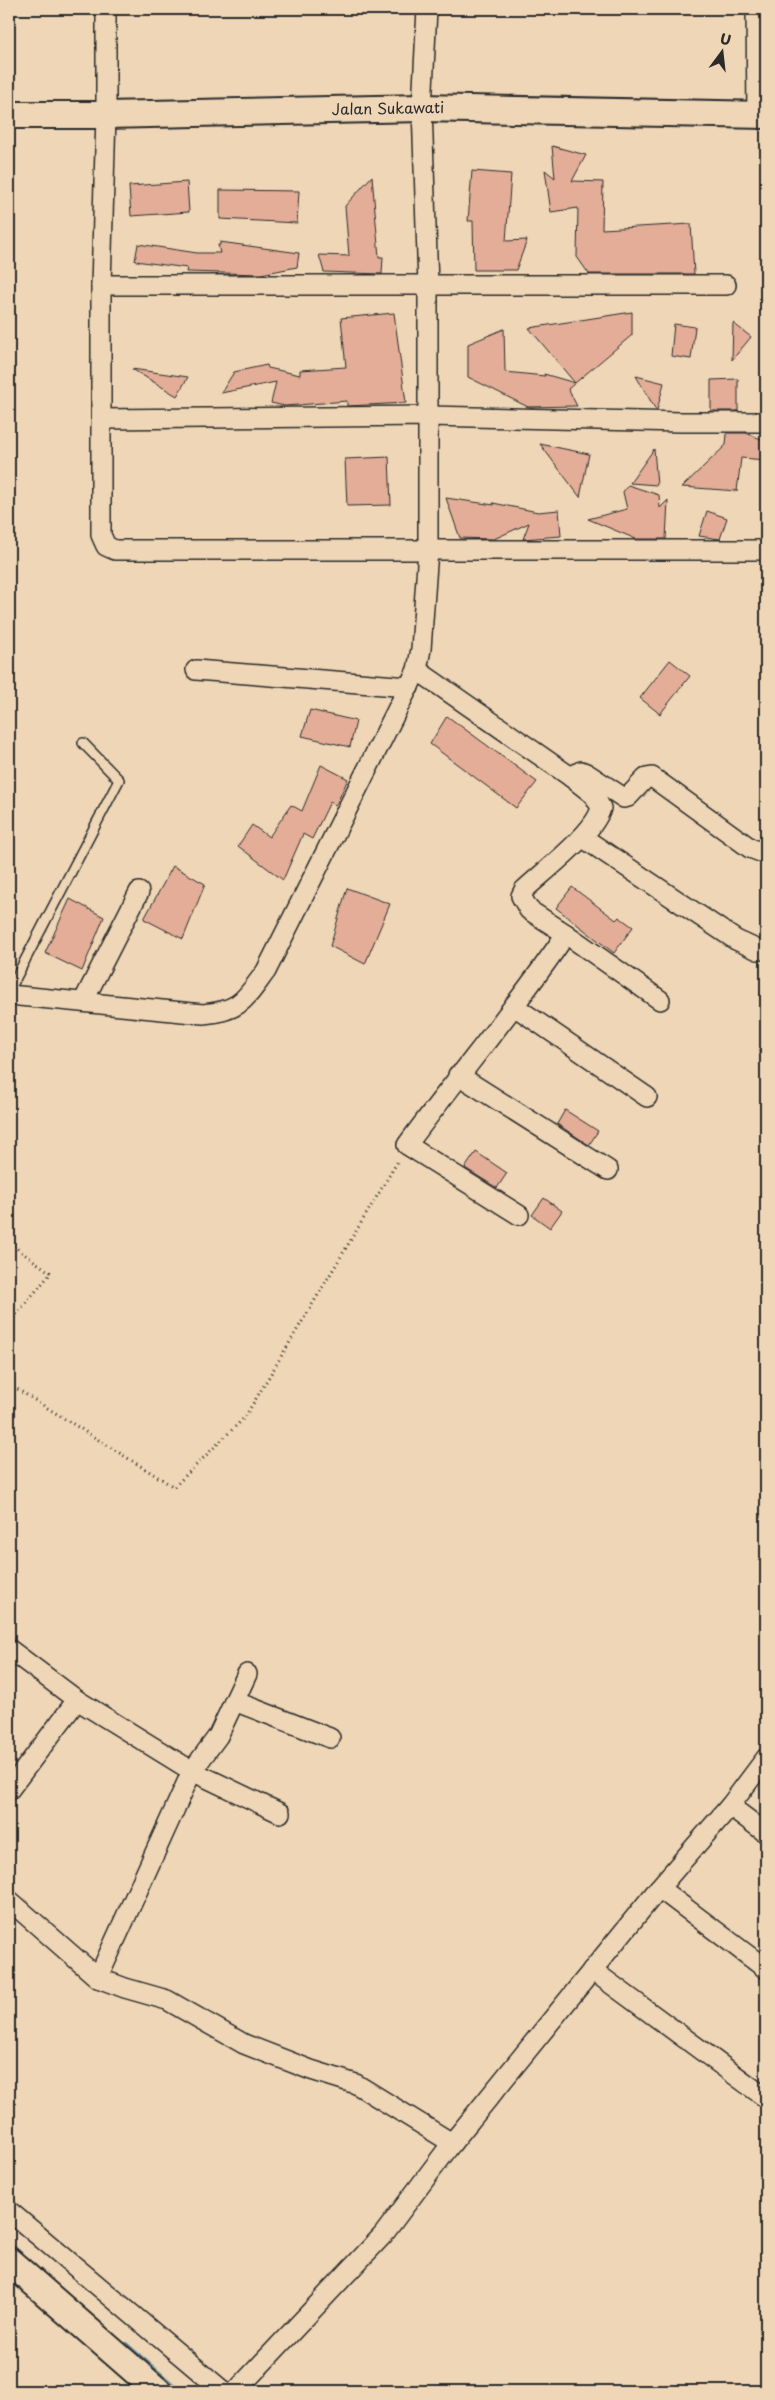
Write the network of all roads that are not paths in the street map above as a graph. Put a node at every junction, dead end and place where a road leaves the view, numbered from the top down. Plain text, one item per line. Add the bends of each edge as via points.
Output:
1 (106, 9) edge
2 (427, 9) edge
3 (756, 9) edge
4 (422, 108) junction
5 (9, 115) edge
6 (106, 115) junction
7 (762, 115) edge
8 (101, 285) junction
9 (428, 285) junction
10 (726, 285) dead end
11 (429, 416) junction
12 (101, 419) junction
13 (766, 422) edge
14 (428, 550) junction
15 (766, 550) edge
16 (196, 670) dead end
17 (417, 670) junction
18 (408, 687) junction
19 (83, 743) dead end
20 (571, 777) junction
21 (582, 837) junction
22 (766, 854) edge
23 (139, 892) dead end
24 (566, 934) junction
25 (766, 950) edge
26 (9, 993) edge
27 (660, 1000) dead end
28 (83, 1002) junction
29 (514, 1006) junction
30 (458, 1075) junction
31 (646, 1097) dead end
32 (608, 1170) dead end
33 (519, 1215) dead end
34 (9, 1649) edge
35 (247, 1674) dead end
36 (77, 1700) junction
37 (234, 1701) junction
38 (330, 1738) dead end
39 (766, 1758) edge
40 (192, 1771) junction
41 (9, 1790) edge
42 (730, 1806) junction
43 (280, 1813) dead end
44 (766, 1833) edge
45 (659, 1888) junction
46 (9, 1900) edge
47 (766, 1969) edge
48 (592, 1970) junction
49 (98, 1978) junction
50 (766, 2098) edge
51 (452, 2143) junction
52 (9, 2211) edge
53 (9, 2261) edge
54 (158, 2391) edge
55 (223, 2391) edge
56 (236, 2391) edge

1 - 6 street
2 - 4 street
3 - 7 street
4 - 6 street, Jalan Sukawati
4 - 7 street, Jalan Sukawati
4 - 9 street
5 - 6 street, Jalan Sukawati
6 - 8 street
8 - 9 street
8 - 12 street
9 - 10 street
9 - 11 street
11 - 12 street
11 - 13 street
11 - 14 street
12 - 14 street via 101,535 110,549
14 - 15 street
14 - 17 street
16 - 18 street
17 - 18 street
17 - 20 street
18 - 28 street via 266,971 244,1000 224,1013 203,1014
19 - 26 lane via 119,780
20 - 21 street via 594,795 601,808 596,821
20 - 22 street via 586,773 624,798 652,776 750,848
21 - 24 street via 521,896 529,910
21 - 25 street via 736,940 758,950
23 - 28 street
24 - 27 street
24 - 29 street
26 - 28 street
29 - 30 street
29 - 31 street
30 - 32 street
30 - 33 street via 407,1145
34 - 36 street
35 - 37 street
36 - 40 street
36 - 41 street
37 - 38 street
37 - 40 street via 218,1736
39 - 42 street
40 - 43 street
40 - 49 street
42 - 44 street
42 - 45 street
45 - 47 street
45 - 48 street
46 - 49 street
48 - 50 street
48 - 51 street
49 - 51 street via 167,2000 244,2044 356,2084
51 - 56 street via 383,2235
52 - 55 street
53 - 54 street

